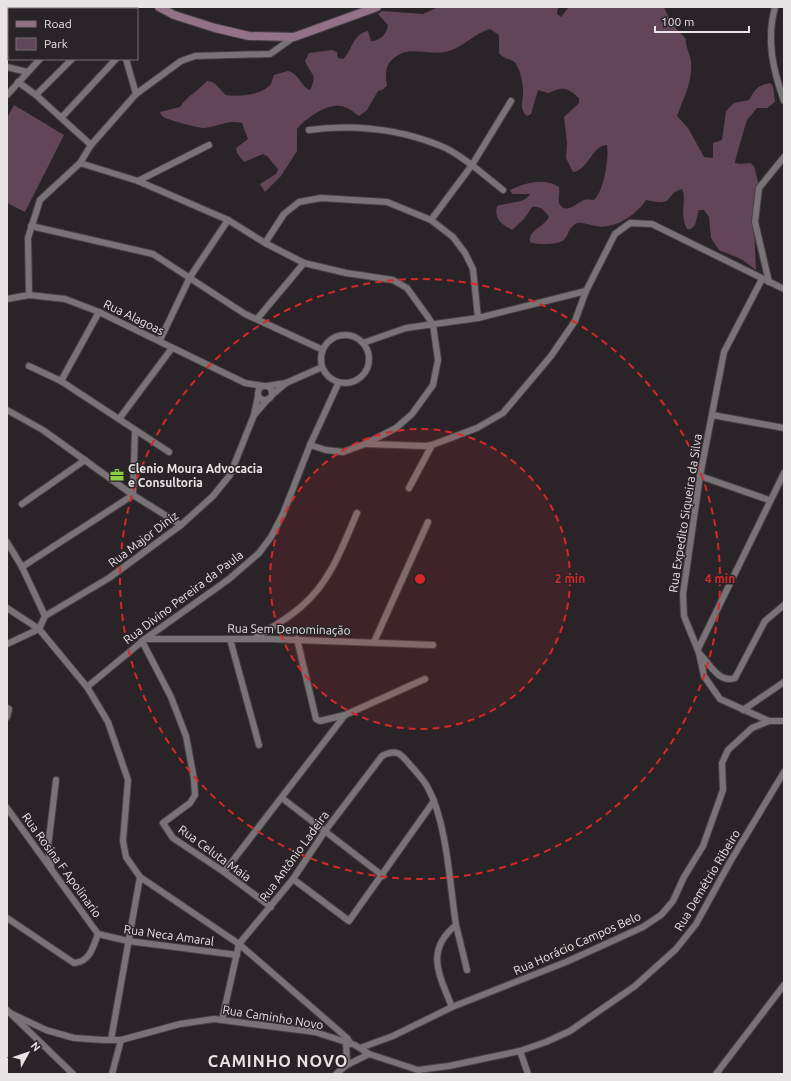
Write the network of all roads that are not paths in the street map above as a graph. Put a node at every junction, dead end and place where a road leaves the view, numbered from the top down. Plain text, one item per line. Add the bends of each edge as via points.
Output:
1 (159, 7) edge
2 (377, 7) edge
3 (774, 7) edge
4 (294, 37) junction
5 (39, 60) edge
6 (71, 60) edge
7 (115, 60) edge
8 (126, 60) edge
9 (7, 67) edge
10 (27, 72) junction
11 (18, 82) junction
12 (36, 94) junction
13 (136, 94) junction
14 (7, 95) edge
15 (512, 101) dead end
16 (784, 101) edge
17 (62, 117) junction
18 (309, 130) dead end
19 (91, 145) junction
20 (209, 145) dead end
21 (784, 157) edge
22 (80, 163) junction
23 (472, 165) junction
24 (138, 181) junction
25 (503, 190) dead end
26 (228, 220) junction
27 (431, 220) junction
28 (31, 226) junction
29 (265, 243) junction
30 (304, 263) junction
31 (190, 277) junction
32 (762, 279) junction
33 (769, 282) junction
34 (784, 289) edge
35 (586, 291) junction
36 (29, 295) junction
37 (7, 299) edge
38 (99, 312) junction
39 (478, 318) junction
40 (257, 319) junction
41 (432, 325) junction
42 (160, 340) junction
43 (363, 343) junction
44 (172, 348) junction
45 (321, 349) junction
46 (29, 366) dead end
47 (320, 368) junction
48 (61, 381) junction
49 (245, 383) junction
50 (286, 383) junction
51 (338, 384) junction
52 (265, 386) junction
53 (258, 395) junction
54 (270, 397) junction
55 (7, 410) edge
56 (254, 415) junction
57 (712, 415) junction
58 (119, 419) junction
59 (784, 428) edge
60 (135, 431) junction
61 (365, 444) junction
62 (310, 445) junction
63 (432, 445) junction
64 (169, 452) dead end
65 (85, 460) junction
66 (784, 473) edge
67 (700, 476) junction
68 (409, 488) dead end
69 (133, 495) junction
70 (770, 500) junction
71 (22, 504) dead end
72 (357, 512) dead end
73 (428, 522) dead end
74 (181, 525) junction
75 (7, 542) edge
76 (22, 567) junction
77 (784, 605) edge
78 (7, 608) edge
79 (45, 616) junction
80 (39, 629) junction
81 (255, 638) junction
82 (230, 639) junction
83 (298, 639) junction
84 (143, 640) junction
85 (374, 642) junction
86 (7, 644) edge
87 (433, 644) dead end
88 (698, 651) junction
89 (425, 679) dead end
90 (784, 682) edge
91 (86, 687) junction
92 (7, 708) edge
93 (743, 710) junction
94 (345, 715) junction
95 (7, 717) edge
96 (769, 721) junction
97 (784, 721) edge
98 (259, 745) dead end
99 (784, 772) edge
100 (56, 780) dead end
101 (282, 798) junction
102 (434, 801) junction
103 (7, 808) edge
104 (325, 831) junction
105 (51, 867) junction
106 (224, 872) junction
107 (383, 876) junction
108 (140, 877) junction
109 (293, 879) junction
110 (271, 907) junction
111 (7, 918) edge
112 (456, 925) junction
113 (98, 934) junction
114 (128, 940) junction
115 (239, 944) junction
116 (237, 955) junction
117 (467, 970) dead end
118 (784, 985) edge
119 (452, 1007) junction
120 (9, 1012) edge
121 (222, 1020) junction
122 (111, 1040) junction
123 (121, 1040) junction
124 (348, 1043) junction
125 (360, 1048) junction
126 (520, 1051) junction
127 (368, 1054) junction
128 (347, 1065) junction
129 (418, 1072) edge
130 (73, 1074) edge
131 (112, 1074) edge
132 (336, 1074) edge
133 (528, 1074) edge
134 (716, 1074) edge

1 - 4 street via 174,15 249,36
2 - 4 street
3 - 16 street via 770,22 770,44 774,71
4 - 13 street via 270,54 195,56 181,61
5 - 10 street
6 - 12 street
7 - 17 street
8 - 13 street
9 - 10 street
10 - 11 street
11 - 12 street
11 - 14 street
12 - 17 street
13 - 19 street
15 - 23 street
17 - 19 street
18 - 23 street via 357,126 387,131 442,146
19 - 22 street
20 - 24 street
21 - 33 street via 759,188 755,222
22 - 24 street
22 - 28 street via 40,200
23 - 25 street
23 - 27 street
24 - 26 street
26 - 29 street
26 - 31 street
27 - 29 street via 387,202 321,198 299,202 284,214
27 - 39 street via 453,236 466,253 473,269
28 - 31 street via 152,254
28 - 36 street via 28,238
29 - 30 street
30 - 40 street
30 - 41 street via 346,273 394,280 407,288
31 - 40 street via 245,314
31 - 42 street
32 - 33 street
32 - 35 street via 652,224 630,223 615,234
32 - 57 street, Rua Expedito Siqueira da Silva via 724,352
33 - 34 street
35 - 39 street
35 - 63 street via 575,321 552,356 503,413 476,428
36 - 37 street, Rua Alagoas
36 - 38 street, Rua Alagoas via 65,299
38 - 42 street, Rua Alagoas
38 - 48 street
39 - 41 street
40 - 45 street
41 - 43 street via 406,328
41 - 61 street via 438,360 433,386 412,414 396,428
42 - 44 street, Rua Alagoas
43 - 45 street via 353,335 340,334 328,339
43 - 51 street via 369,354 368,367 362,378 350,384
44 - 49 street, Rua Alagoas
44 - 58 street
45 - 47 street
46 - 48 street
47 - 50 street, Rua Alagoas
47 - 51 street
48 - 58 street
49 - 52 street, Rua Alagoas
49 - 53 street, Rua Alagoas
50 - 52 street, Rua Alagoas
50 - 54 street, Rua Alagoas
51 - 62 street, Rua Divino Pereira da Paula
52 - 53 street via 259,388
52 - 54 street via 271,390
53 - 54 street via 262,400
53 - 56 street, Rua Major Diniz
54 - 56 street, Rua Major Diniz
55 - 65 street via 43,430
56 - 74 street, Rua Major Diniz via 230,475 213,496
57 - 59 street
57 - 67 street, Rua Expedito Siqueira da Silva
58 - 60 street
60 - 64 street
60 - 69 street
61 - 62 street via 343,452
61 - 63 street
62 - 84 street, Rua Divino Pereira da Paula via 283,514 259,554
63 - 68 street
65 - 69 street
65 - 71 street
66 - 70 street
67 - 70 street
67 - 88 street, Rua Expedito Siqueira da Silva via 683,594 684,616
69 - 74 street
69 - 76 street
70 - 88 street
72 - 81 street via 333,567 321,585 303,605
73 - 85 street
74 - 79 street, Rua Major Diniz via 109,578
75 - 76 street
76 - 79 street
77 - 88 street via 765,621 735,678 721,678
78 - 80 street
79 - 80 street
80 - 86 street
80 - 91 street
81 - 82 street, Rua Sem Denominação
81 - 83 street, Rua Sem Denominação
82 - 84 street, Rua Sem Denominação
82 - 98 street
83 - 85 street, Rua Sem Denominação
83 - 94 street via 316,719 320,721
84 - 91 street, Rua Divino Pereira da Paula
84 - 106 street, Rua Celuta Maia via 186,736 194,779 195,795 163,823 173,838
85 - 87 street, Rua Sem Denominação
88 - 93 street, Rua Expedito Siqueira da Silva via 704,676 720,699
89 - 94 street
90 - 93 street
91 - 108 street via 108,722 128,780 123,841 126,857
92 - 95 street
93 - 96 street, Rua Expedito Siqueira da Silva
94 - 101 street
96 - 97 street, Rua Horácio Campos Belo
96 - 119 street, Rua Horácio Campos Belo via 752,728 728,750 722,763 723,790 702,846 673,901 661,915 643,927 566,962
99 - 126 street, Rua Demétrio Ribeiro via 696,924 676,949 635,986 570,1031
100 - 105 street via 48,847
101 - 104 street
101 - 106 street
102 - 104 street, Rua Antônio Ladeira via 422,778 400,753 390,751 382,756
102 - 107 street
102 - 112 street via 442,828
103 - 105 street, Rua Rosina F Apolinario
104 - 107 street
104 - 109 street, Rua Antônio Ladeira
105 - 113 street, Rua Rosina F Apolinario
106 - 110 street, Rua Celuta Maia
107 - 109 street via 349,921
108 - 114 street
108 - 115 street
109 - 110 street, Rua Antônio Ladeira
110 - 115 street, Rua Antônio Ladeira
111 - 113 street via 74,962 82,962 88,957
112 - 117 street
112 - 119 street via 439,944 436,955
113 - 114 street, Rua Neca Amaral
114 - 116 street, Rua Neca Amaral
114 - 122 street
115 - 116 street
115 - 124 street via 347,1038
116 - 121 street
118 - 134 street
119 - 125 street, Rua Horácio Campos Belo via 393,1036
120 - 122 street, Rua Caminho Novo via 46,1030 74,1038
120 - 130 street
121 - 123 street, Rua Caminho Novo via 180,1024
121 - 124 street, Rua Caminho Novo via 316,1032
122 - 123 street, Rua Caminho Novo
123 - 131 street
124 - 125 street, Rua Caminho Novo
124 - 128 street
125 - 127 street, Rua Demétrio Ribeiro
126 - 129 street, Rua Demétrio Ribeiro
126 - 133 street
127 - 128 street
127 - 129 street, Rua Demétrio Ribeiro
128 - 132 street

